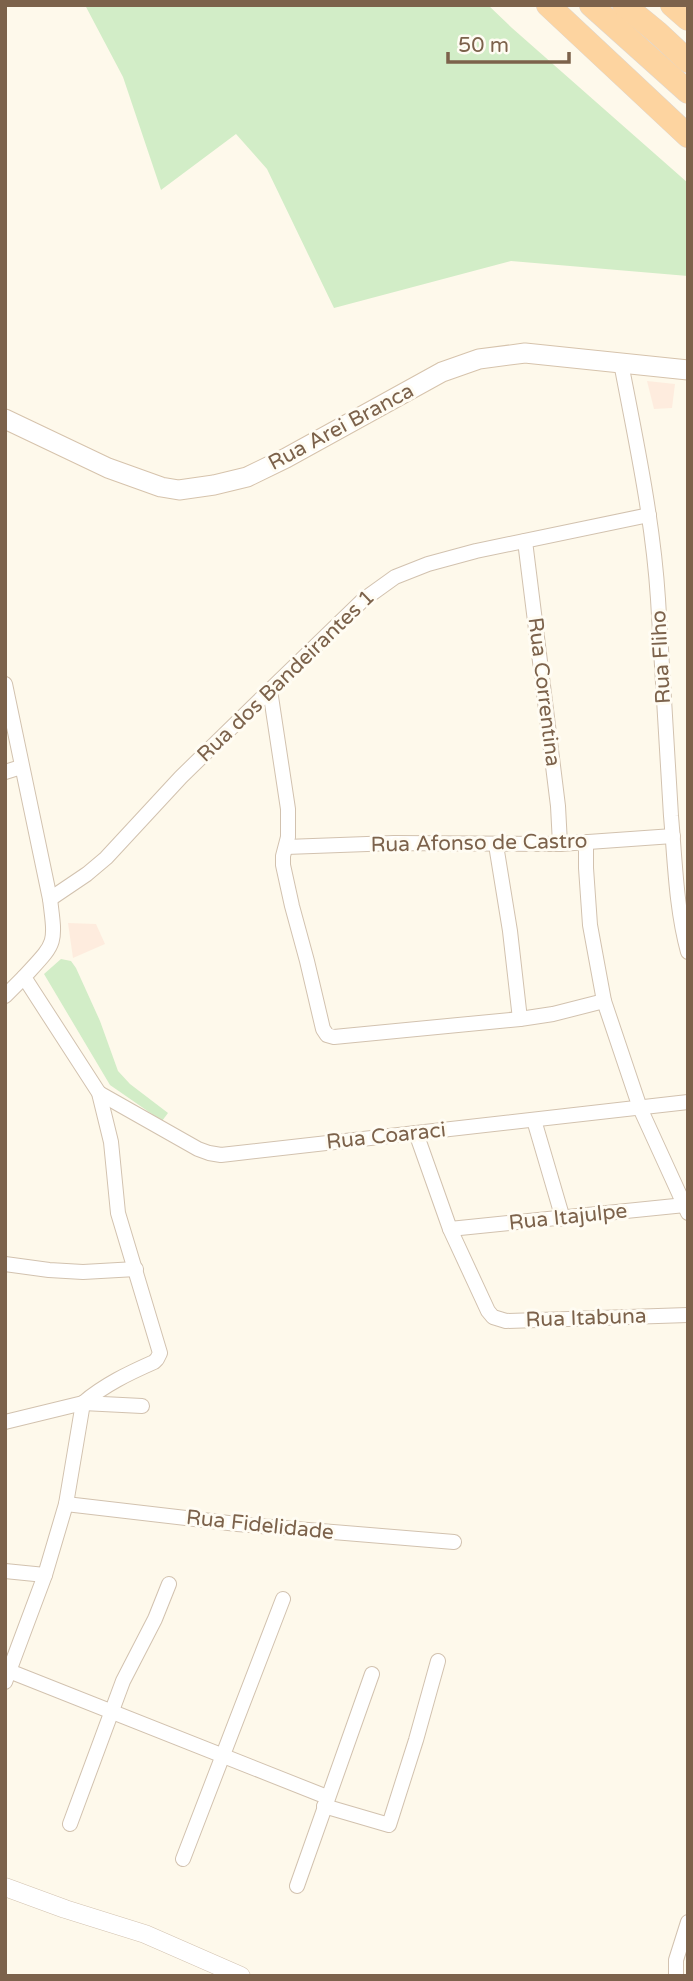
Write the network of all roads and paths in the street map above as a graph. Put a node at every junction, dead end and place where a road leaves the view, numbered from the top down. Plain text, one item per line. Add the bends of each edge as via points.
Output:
1 (548, 5) edge
2 (591, 5) edge
3 (624, 5) edge
4 (672, 5) edge
5 (688, 19) edge
6 (688, 61) edge
7 (688, 92) edge
8 (688, 136) edge
9 (621, 363) junction
10 (688, 370) edge
11 (5, 419) edge
12 (649, 515) junction
13 (525, 541) junction
14 (5, 684) edge
15 (270, 690) junction
16 (21, 767) junction
17 (5, 772) edge
18 (673, 836) junction
19 (586, 842) junction
20 (560, 844) junction
21 (496, 845) junction
22 (286, 847) junction
23 (50, 899) junction
24 (688, 952) edge
25 (24, 977) junction
26 (5, 996) edge
27 (604, 1001) junction
28 (520, 1019) junction
29 (99, 1093) junction
30 (688, 1102) edge
31 (640, 1108) junction
32 (534, 1120) junction
33 (416, 1133) junction
34 (686, 1209) edge
35 (563, 1219) junction
36 (450, 1229) junction
37 (5, 1264) edge
38 (136, 1269) junction
39 (688, 1314) edge
40 (83, 1403) junction
41 (142, 1406) dead end
42 (5, 1422) edge
43 (66, 1504) junction
44 (454, 1542) dead end
45 (5, 1572) edge
46 (45, 1575) junction
47 (169, 1584) dead end
48 (283, 1599) dead end
49 (438, 1661) dead end
50 (372, 1674) dead end
51 (7, 1677) edge
52 (110, 1711) junction
53 (222, 1757) junction
54 (325, 1801) junction
55 (70, 1824) dead end
56 (183, 1859) dead end
57 (297, 1886) dead end
58 (5, 1887) edge
59 (688, 1922) edge
60 (241, 1976) edge
61 (676, 1976) edge

1 - 8 highway
2 - 7 highway
3 - 6 highway
4 - 5 highway
9 - 10 main road, Rua Arei Branca
9 - 11 main road, Rua Arei Branca via 525,354 479,359 442,372 247,477 179,490 108,468
9 - 12 street, Rua Fliho
12 - 13 street, Rua dos Bandeirantes 1
12 - 18 street, Rua Fliho
13 - 15 street, Rua dos Bandeirantes 1 via 428,564 395,577 363,600
13 - 20 street, Rua Correntina
14 - 16 street
15 - 22 street via 288,808
15 - 23 street, Rua dos Bandeirantes 1 via 181,776 106,858
16 - 17 street
16 - 23 street
18 - 19 street, Rua Afonso de Castro
18 - 24 street, Rua Fliho
19 - 20 street, Rua Afonso de Castro
19 - 27 street via 590,925
20 - 21 street, Rua Afonso de Castro
21 - 22 street, Rua Afonso de Castro
21 - 28 street
22 - 28 street via 283,864 292,906 327,1035
23 - 25 street via 52,945
25 - 26 street
25 - 29 street
27 - 28 street
27 - 31 street
29 - 33 street, Rua Coaraci via 208,1153 221,1155
29 - 38 street via 111,1142 118,1213
30 - 31 street, Rua Coaraci
31 - 32 street, Rua Coaraci
31 - 34 street
32 - 33 street, Rua Coaraci
32 - 35 street
33 - 36 street
34 - 35 street, Rua Itajulpe
35 - 36 street, Rua Itajulpe
36 - 39 street, Rua Itabuna via 493,1317 506,1321
37 - 38 street via 83,1272
38 - 40 street via 159,1349 157,1359
40 - 41 street
40 - 42 street
40 - 43 street
43 - 44 street, Rua Fidelidade
43 - 46 street
45 - 46 street
46 - 51 street
47 - 52 street
48 - 53 street
49 - 54 street via 389,1825
50 - 54 street
51 - 52 street
52 - 53 street
52 - 55 street
53 - 54 street
53 - 56 street
54 - 57 street
58 - 60 street via 145,1934
59 - 61 street

